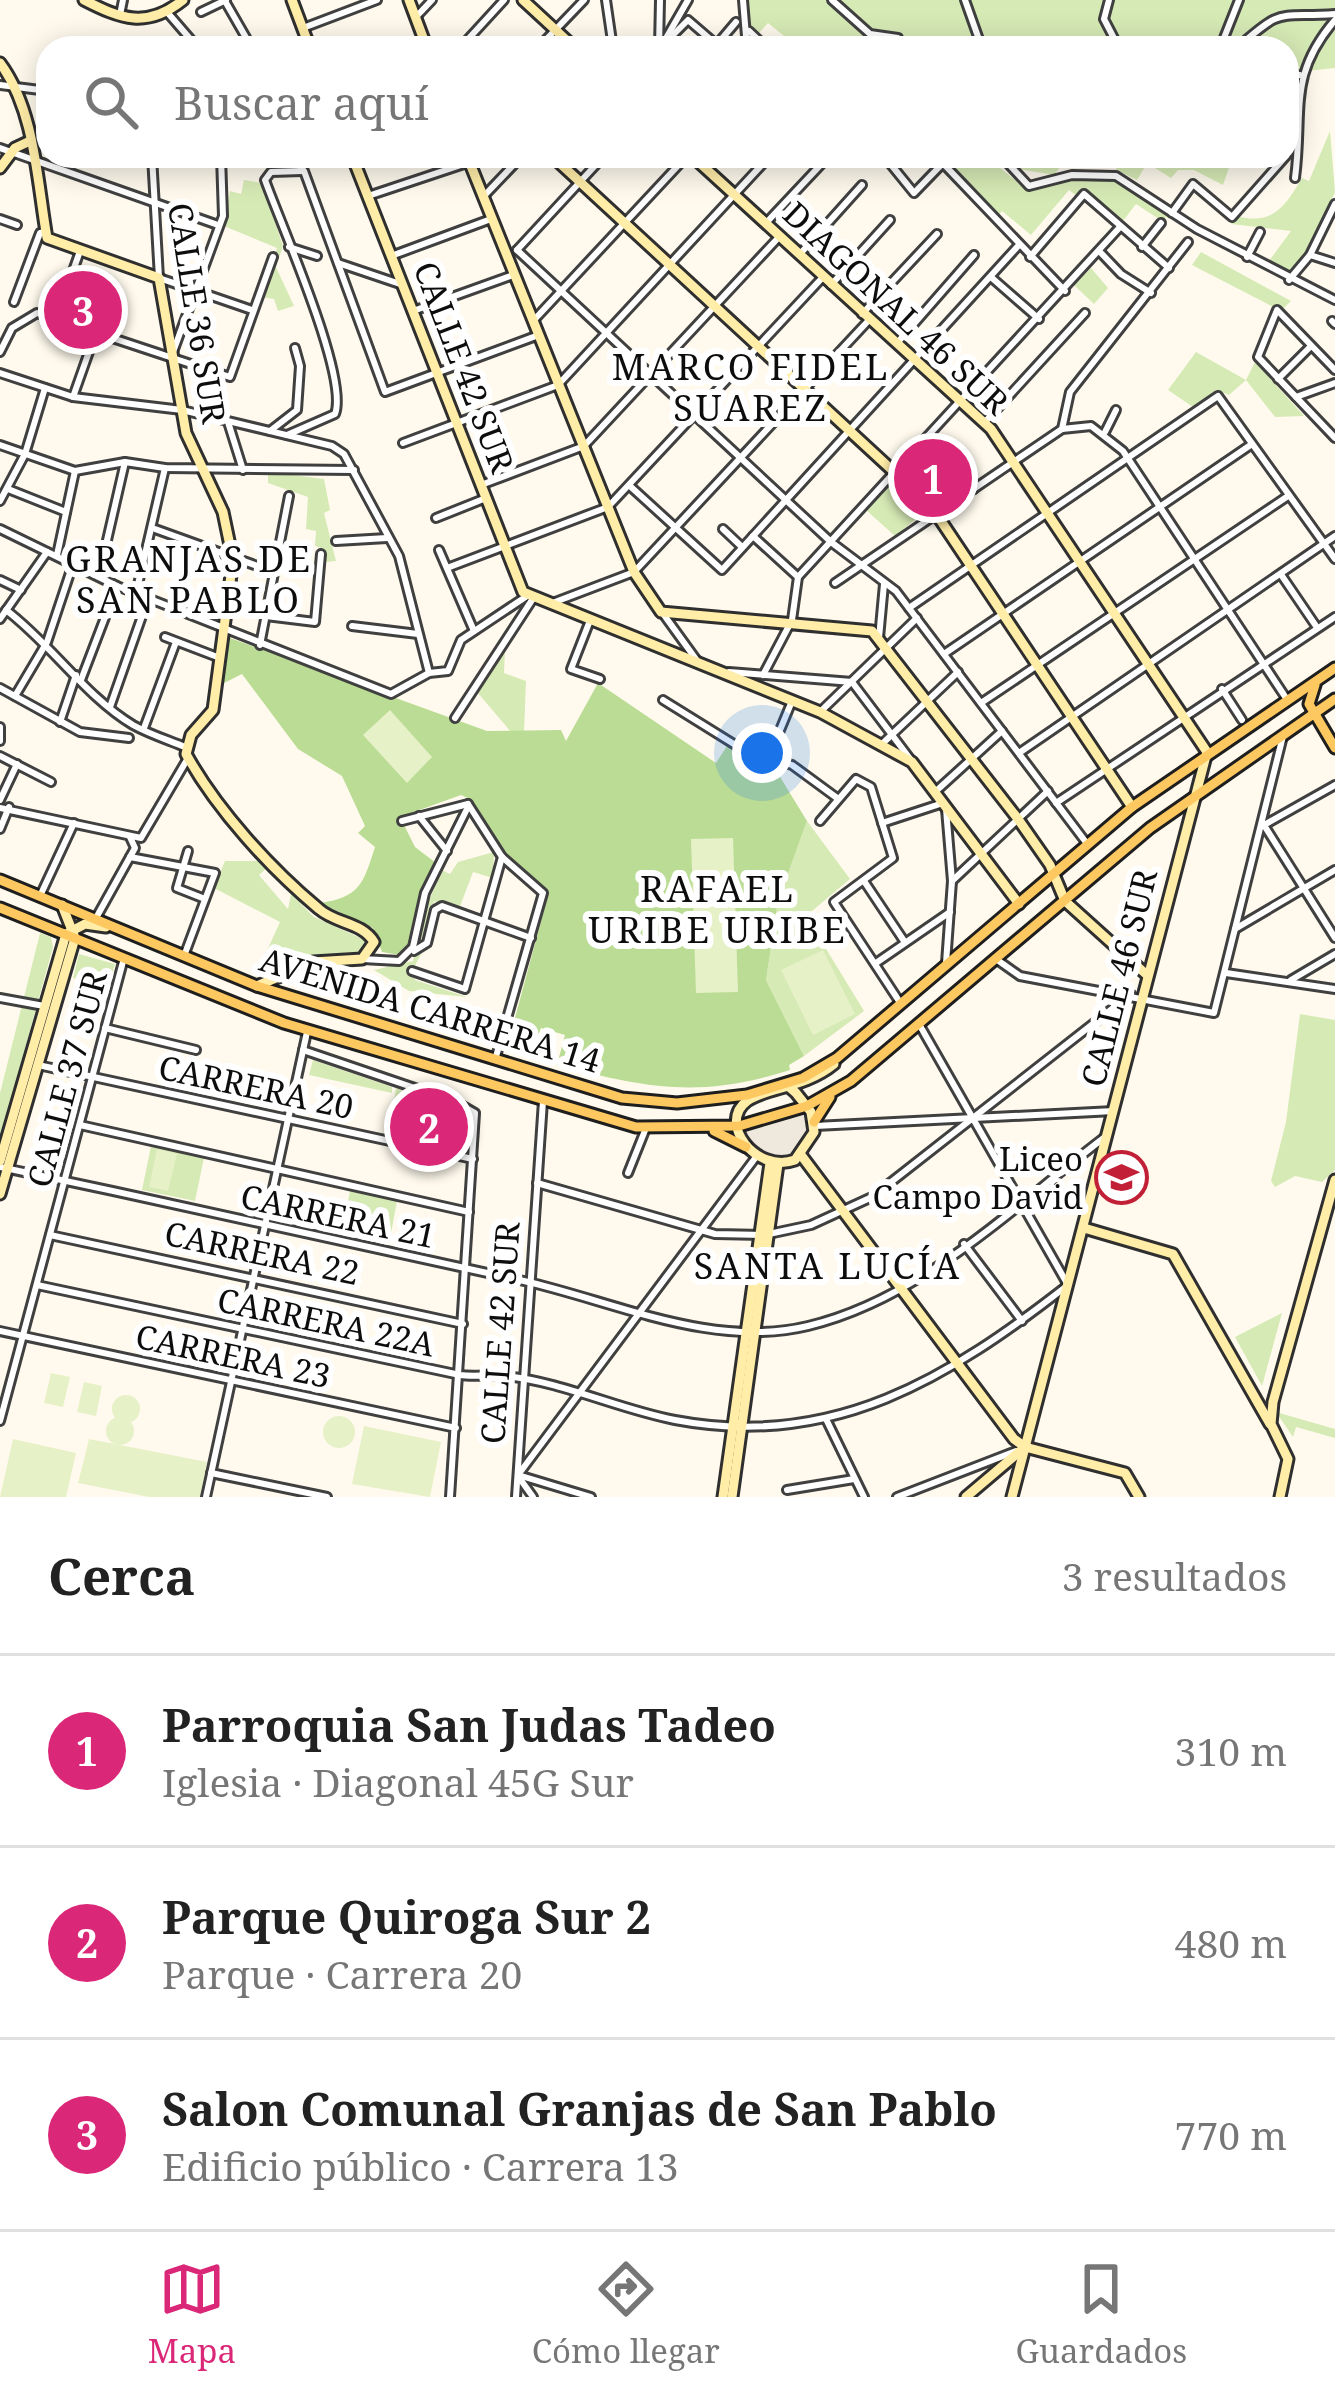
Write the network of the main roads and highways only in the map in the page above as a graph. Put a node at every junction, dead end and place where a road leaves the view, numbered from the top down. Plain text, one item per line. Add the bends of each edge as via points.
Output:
1 (1335, 670) edge
2 (1335, 698) edge
3 (1313, 712) junction
4 (1295, 724) junction
5 (1327, 734) junction
6 (1335, 748) edge
7 (0, 880) edge
8 (0, 908) edge
9 (833, 1093) junction
10 (814, 1124) road end
11 (709, 1129) junction
12 (746, 1147) road end

1 - 3 main road via 1310,690
1 - 7 main road, AVENIDA CARRERA 14 via 1132,807 820,1069 788,1086 736,1097 658,1103 605,1094 256,986
2 - 3 main road, AVENIDA CARRERA 14
3 - 4 main road, AVENIDA CARRERA 14
3 - 5 main road
4 - 5 main road
4 - 9 main road, AVENIDA CARRERA 14 via 1196,793
5 - 6 main road
8 - 11 main road, AVENIDA CARRERA 14 via 308,1031 646,1128
9 - 10 main road
9 - 11 main road, AVENIDA CARRERA 14
11 - 12 main road

